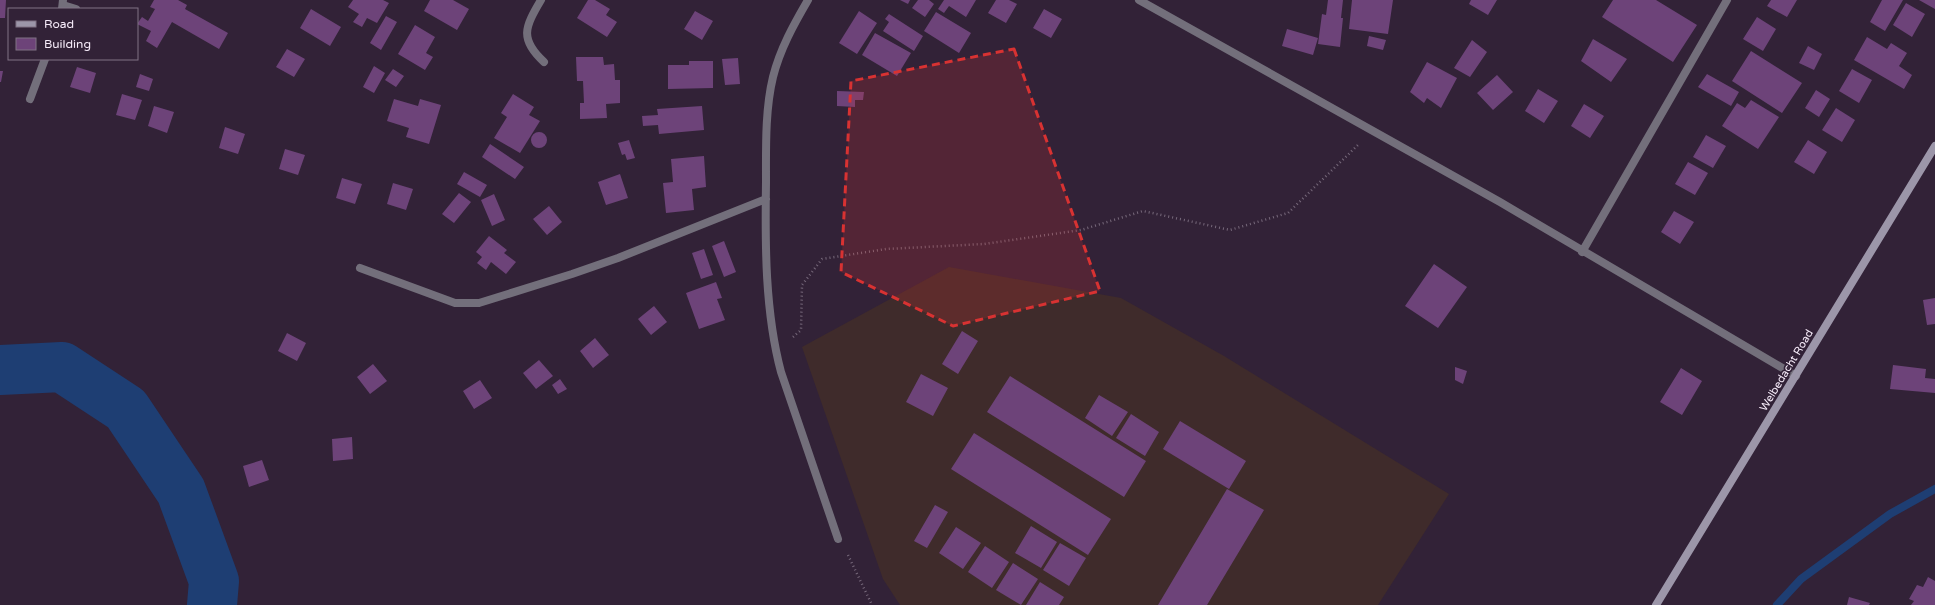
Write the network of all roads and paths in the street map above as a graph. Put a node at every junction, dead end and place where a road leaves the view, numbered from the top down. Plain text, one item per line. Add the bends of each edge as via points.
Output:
1 (541, 0) edge
2 (808, 0) edge
3 (1139, 0) edge
4 (1727, 0) edge
5 (63, 5) edge
6 (73, 8) edge
7 (46, 60) edge
8 (544, 62) dead end
9 (30, 99) dead end
10 (1372, 131) junction
11 (1935, 146) edge
12 (766, 199) junction
13 (1582, 252) junction
14 (360, 268) dead end
15 (776, 353) junction
16 (1796, 376) junction
17 (832, 522) junction
18 (838, 539) dead end
19 (872, 605) edge
20 (1656, 605) edge

1 - 8 street via 528,24 527,36 530,48
2 - 12 street via 794,23 773,77 766,145
3 - 10 street
4 - 13 street
5 - 6 street
7 - 9 street
10 - 13 street via 1500,202
10 - 15 path via 1288,213 1230,230 1143,211 1081,230 984,244 886,249 822,258 802,285 801,330
11 - 16 street, Welbedacht Road
12 - 14 street via 612,260 479,303 454,303
12 - 15 street via 767,260
13 - 16 street
15 - 17 street
16 - 20 street, Welbedacht Road
17 - 18 street
17 - 19 path

